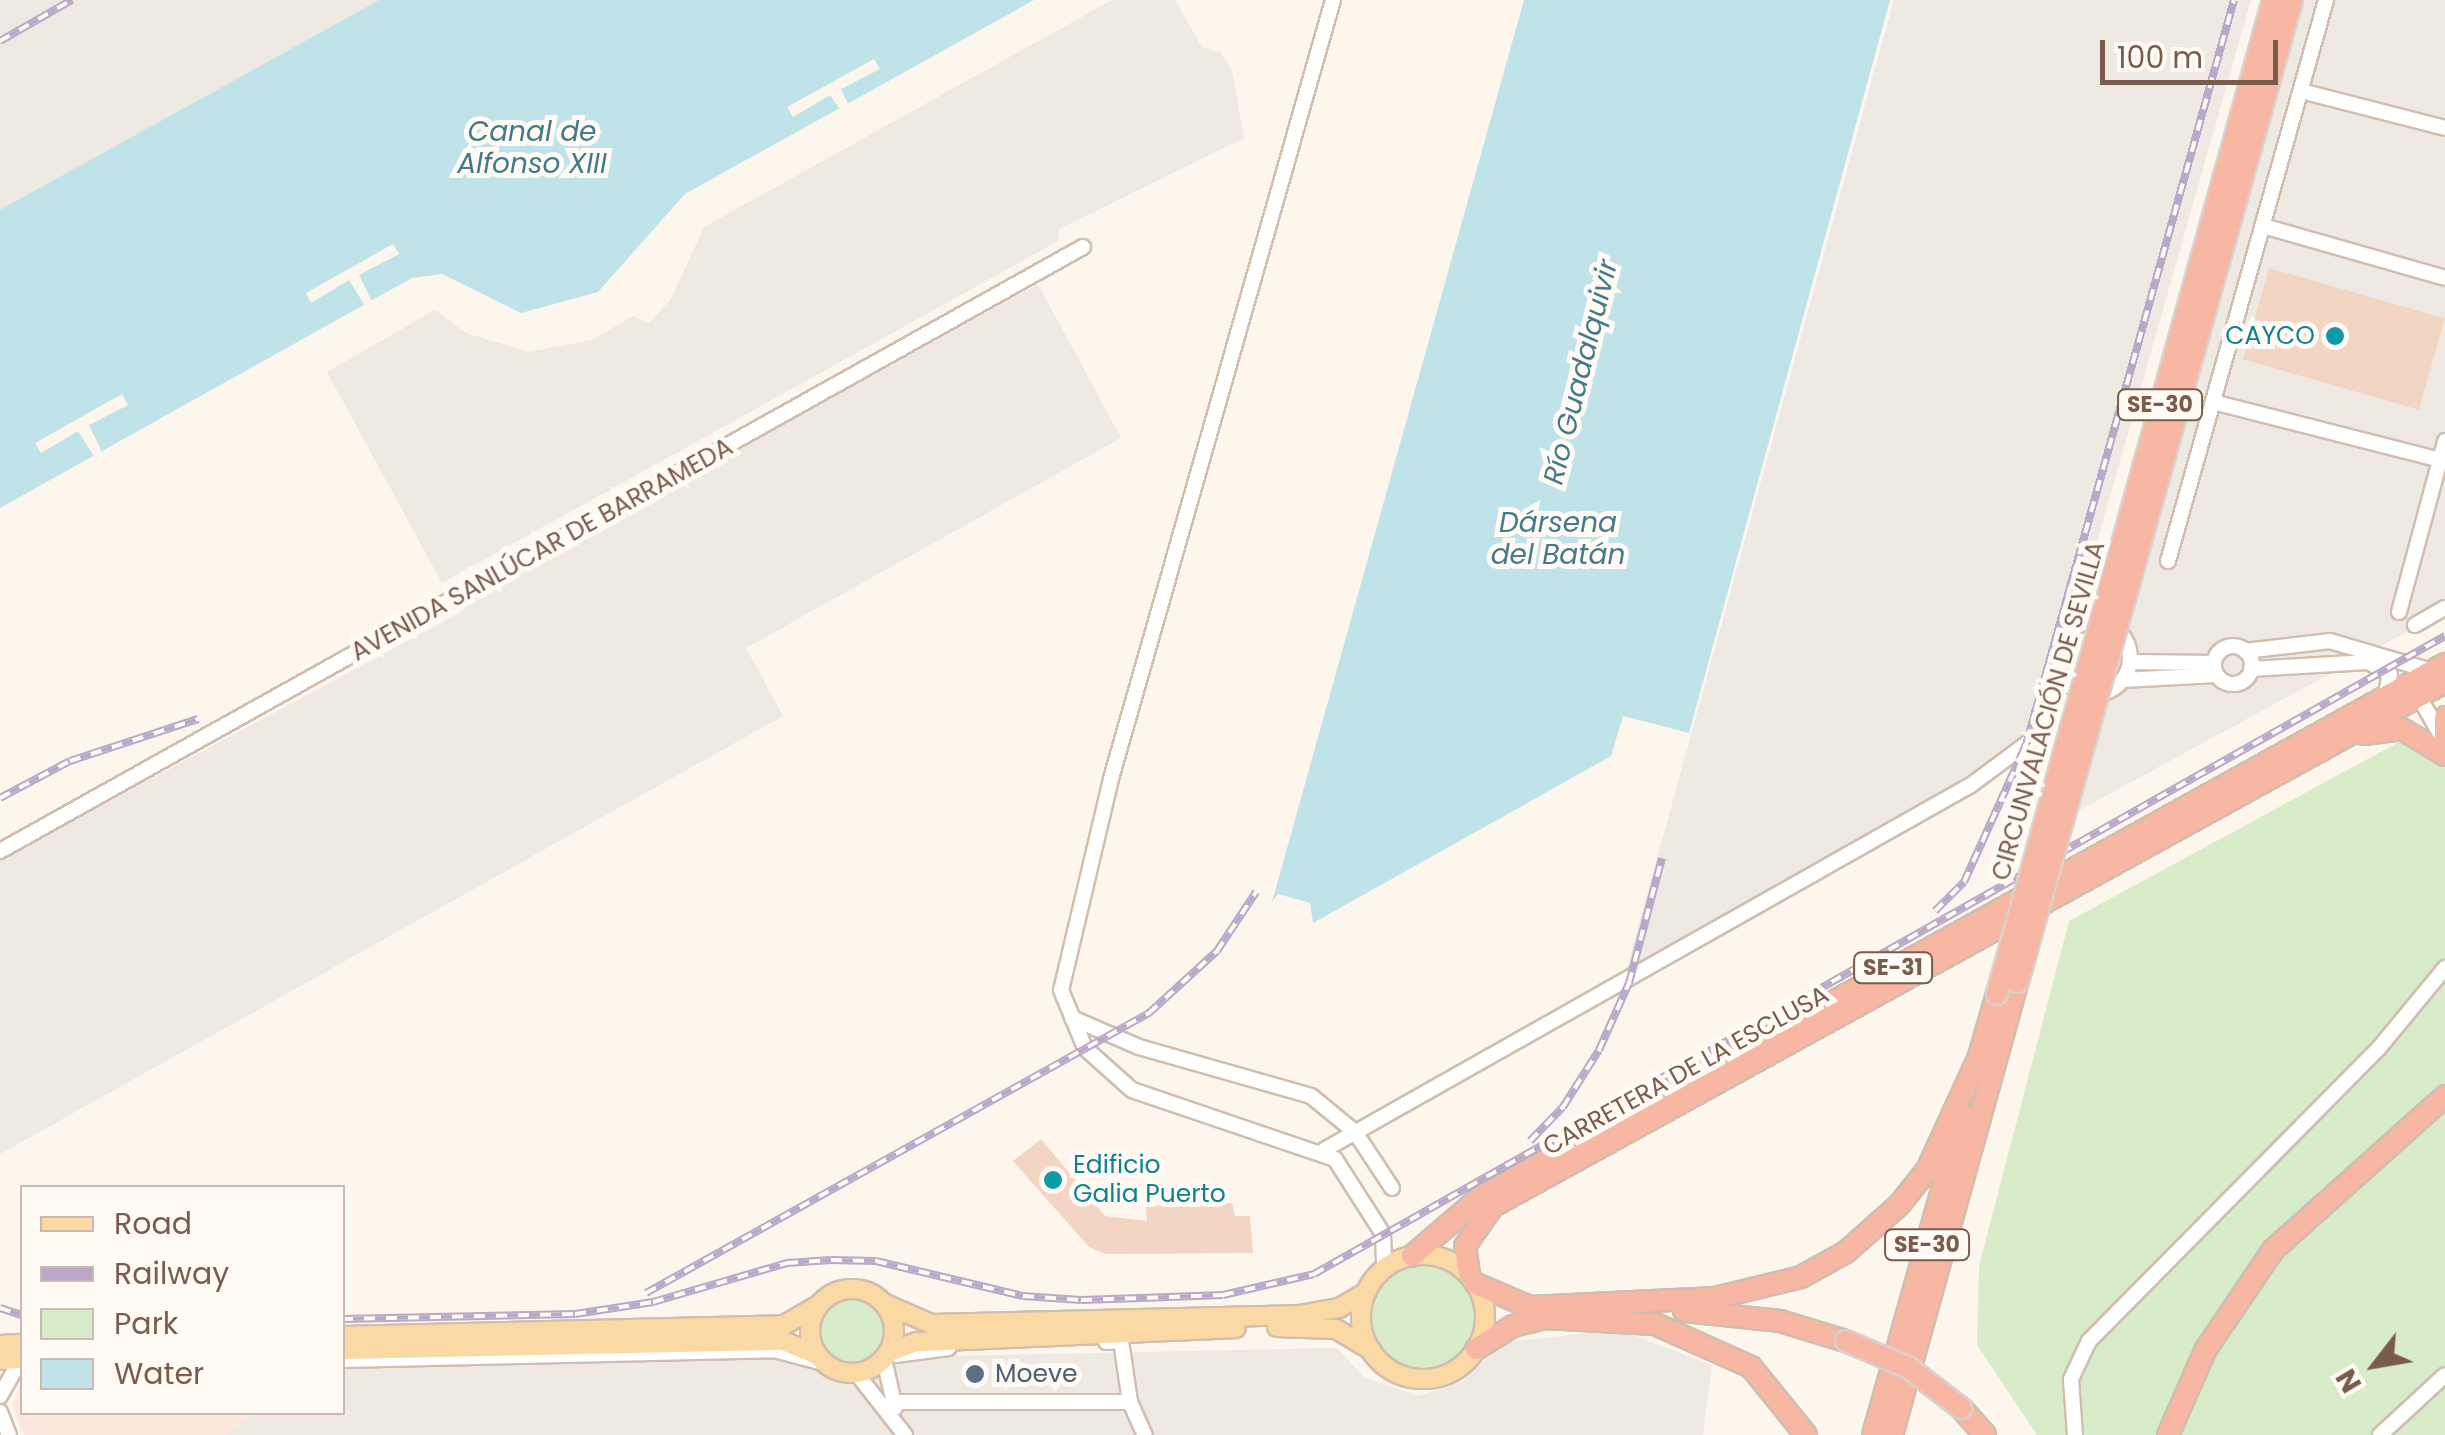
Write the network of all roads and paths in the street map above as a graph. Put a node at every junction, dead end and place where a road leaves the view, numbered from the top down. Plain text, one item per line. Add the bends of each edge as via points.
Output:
1 (1333, 0) edge
2 (2274, 0) edge
3 (2292, 0) edge
4 (2326, 0) edge
5 (2301, 91) junction
6 (2445, 128) edge
7 (2263, 226) junction
8 (1083, 248) dead end
9 (2445, 278) edge
10 (2213, 402) junction
11 (2445, 440) edge
12 (2440, 460) junction
13 (2168, 561) dead end
14 (2445, 608) edge
15 (2399, 612) dead end
16 (2415, 625) dead end
17 (2245, 651) junction
18 (2130, 662) junction
19 (2397, 663) junction
20 (2215, 669) junction
21 (2251, 669) junction
22 (2440, 672) edge
23 (2061, 674) junction
24 (2123, 680) junction
25 (2402, 695) junction
26 (2445, 718) edge
27 (2342, 738) junction
28 (2445, 739) edge
29 (2445, 754) edge
30 (0, 851) edge
31 (2445, 968) edge
32 (1072, 1018) junction
33 (1980, 1054) junction
34 (2445, 1096) edge
35 (1355, 1132) junction
36 (1324, 1150) junction
37 (1392, 1188) dead end
38 (1412, 1256) junction
39 (1384, 1269) junction
40 (1472, 1279) junction
41 (1367, 1292) junction
42 (884, 1303) junction
43 (817, 1306) junction
44 (1623, 1312) junction
45 (1227, 1328) junction
46 (345, 1336) edge
47 (1121, 1341) junction
48 (14, 1348) edge
49 (1476, 1349) junction
50 (345, 1350) edge
51 (1372, 1350) junction
52 (886, 1356) junction
53 (820, 1359) junction
54 (0, 1360) edge
55 (345, 1360) edge
56 (857, 1374) junction
57 (2445, 1375) edge
58 (0, 1396) edge
59 (893, 1402) junction
60 (1130, 1402) junction
61 (0, 1412) edge
62 (897, 1419) junction
63 (9, 1435) edge
64 (906, 1435) edge
65 (1145, 1435) edge
66 (1806, 1435) edge
67 (1874, 1435) edge
68 (1892, 1435) edge
69 (1985, 1435) edge
70 (2075, 1435) edge
71 (2168, 1435) edge
72 (2380, 1435) edge

1 - 32 street via 1064,954 1060,990
2 - 33 highway, CIRCUNVALACIÓN DE SEVILLA / SE-30, bridge
3 - 68 highway, CIRCUNVALACIÓN DE SEVILLA / SE-30, bridge
4 - 5 street
5 - 6 street
5 - 7 street
7 - 9 street
7 - 10 street
8 - 30 street, AVENIDA SANLÚCAR DE BARRAMEDA
10 - 12 street
10 - 13 street
11 - 12 street
12 - 15 street
14 - 16 street
17 - 19 street via 2330,641
17 - 20 street via 2224,648
17 - 21 street
18 - 20 street
18 - 23 street via 2114,628 2089,622 2061,642
18 - 24 street
19 - 22 street
19 - 25 street
20 - 21 street via 2238,683
20 - 24 street
21 - 25 street via 2368,662 2390,674
22 - 25 highway, SE-31
23 - 24 street via 2096,694
23 - 35 street via 2045,730 1971,785
25 - 27 highway, CARRETERA DE LA ESCLUSA / SE-31
25 - 28 street
25 - 38 highway, CARRETERA DE LA ESCLUSA / SE-31 via 1482,1196
26 - 28 highway
27 - 29 highway via 2402,730
27 - 40 highway, CARRETERA DE LA ESCLUSA / SE-31 via 1493,1206 1465,1246
31 - 70 street via 2380,1048 2089,1341 2071,1379
32 - 35 street via 1139,1047 1311,1096
32 - 36 street via 1085,1048 1132,1090
33 - 44 highway via 1926,1170 1846,1252 1746,1294
33 - 67 highway, CIRCUNVALACIÓN DE SEVILLA / SE-30
34 - 71 highway via 2273,1250 2206,1349
35 - 36 street
35 - 37 street
36 - 39 street via 1346,1170 1383,1234
38 - 39 main road
38 - 40 main road via 1441,1258
39 - 41 main road
40 - 44 highway via 1530,1307
40 - 49 main road via 1485,1312
41 - 42 main road via 1339,1308 1300,1314 931,1324
41 - 51 main road via 1362,1316
42 - 43 main road via 848,1289
42 - 52 main road via 894,1323
43 - 46 main road via 784,1325
43 - 53 main road via 809,1330
44 - 49 highway via 1544,1318 1513,1326
44 - 66 highway via 1679,1330 1751,1367
44 - 69 highway, bridge via 1780,1321 1846,1340 1908,1368
45 - 47 street
45 - 51 main road via 1336,1330
45 - 52 main road via 918,1342
47 - 52 street
47 - 60 street
48 - 54 main road
48 - 58 street
49 - 51 main road via 1448,1373 1424,1378 1389,1368
50 - 53 main road via 783,1342
52 - 56 main road
52 - 59 street
53 - 55 street via 774,1350
53 - 56 main road
56 - 62 street
57 - 72 street
59 - 60 street
59 - 62 street
60 - 65 street
61 - 63 street
62 - 64 street

